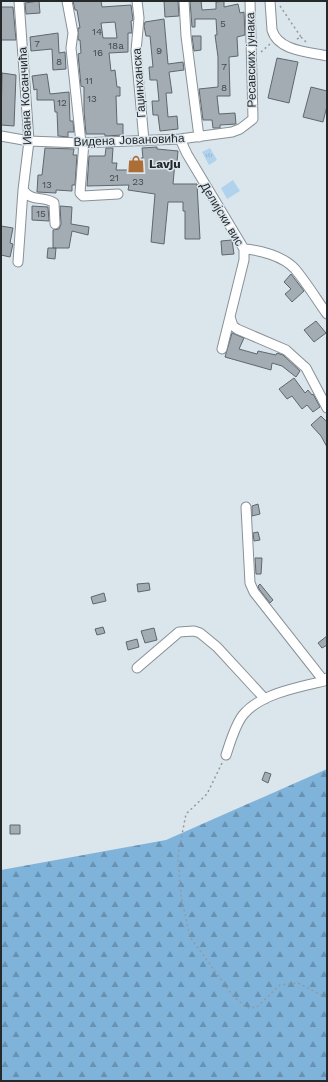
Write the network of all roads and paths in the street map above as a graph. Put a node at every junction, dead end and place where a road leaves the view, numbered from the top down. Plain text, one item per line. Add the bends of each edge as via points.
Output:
1 (19, 1) edge
2 (67, 1) edge
3 (137, 1) edge
4 (184, 1) edge
5 (250, 1) edge
6 (270, 1) edge
7 (279, 4) dead end
8 (301, 37) junction
9 (276, 38) junction
10 (308, 44) dead end
11 (283, 45) junction
12 (327, 56) edge
13 (251, 60) junction
14 (252, 119) joint
15 (1, 136) edge
16 (199, 137) junction
17 (180, 139) junction
18 (30, 141) junction
19 (144, 141) junction
20 (82, 143) junction
21 (23, 190) junction
22 (118, 194) dead end
23 (55, 224) dead end
24 (244, 249) junction
25 (18, 262) dead end
26 (327, 314) edge
27 (230, 317) junction
28 (222, 349) dead end
29 (327, 408) edge
30 (246, 507) dead end
31 (137, 668) dead end
32 (325, 680) edge
33 (265, 699) junction
34 (226, 755) joint
35 (327, 998) edge

1 - 18 street, Ивана Косанчића
2 - 20 street via 73,33 72,48
3 - 19 street, Гаџинханска via 139,18 136,51
4 - 16 street
5 - 13 street, Ресавских јунака
6 - 9 street via 272,30
7 - 8 path
8 - 10 path
8 - 11 path
9 - 11 street
9 - 13 path
11 - 12 street
13 - 14 street, Ресавских јунака
14 - 16 street, Видена Јовановића via 232,132
15 - 18 street, Видена Јовановића
16 - 17 street, Видена Јовановића
17 - 19 street, Видена Јовановића
17 - 24 street, Делијски вис
18 - 20 street, Видена Јовановића
18 - 21 street, Ивана Косанчића
19 - 20 street, Видена Јовановића
20 - 22 street via 80,193 83,196
21 - 23 street via 28,196 49,199 54,203
21 - 25 street, Ивана Косанчића
24 - 26 street via 282,259 294,268
24 - 27 street, Делијски вис via 244,260
27 - 28 street, Делијски вис
27 - 29 street via 237,329 286,350 306,368
30 - 32 street via 250,583 254,592
31 - 33 street via 179,632 194,631 216,647
32 - 33 street via 283,691
33 - 34 street via 242,715
34 - 35 path via 207,794 186,814 178,856 181,896 190,937 233,996 247,1008 257,1007 280,985 298,982

